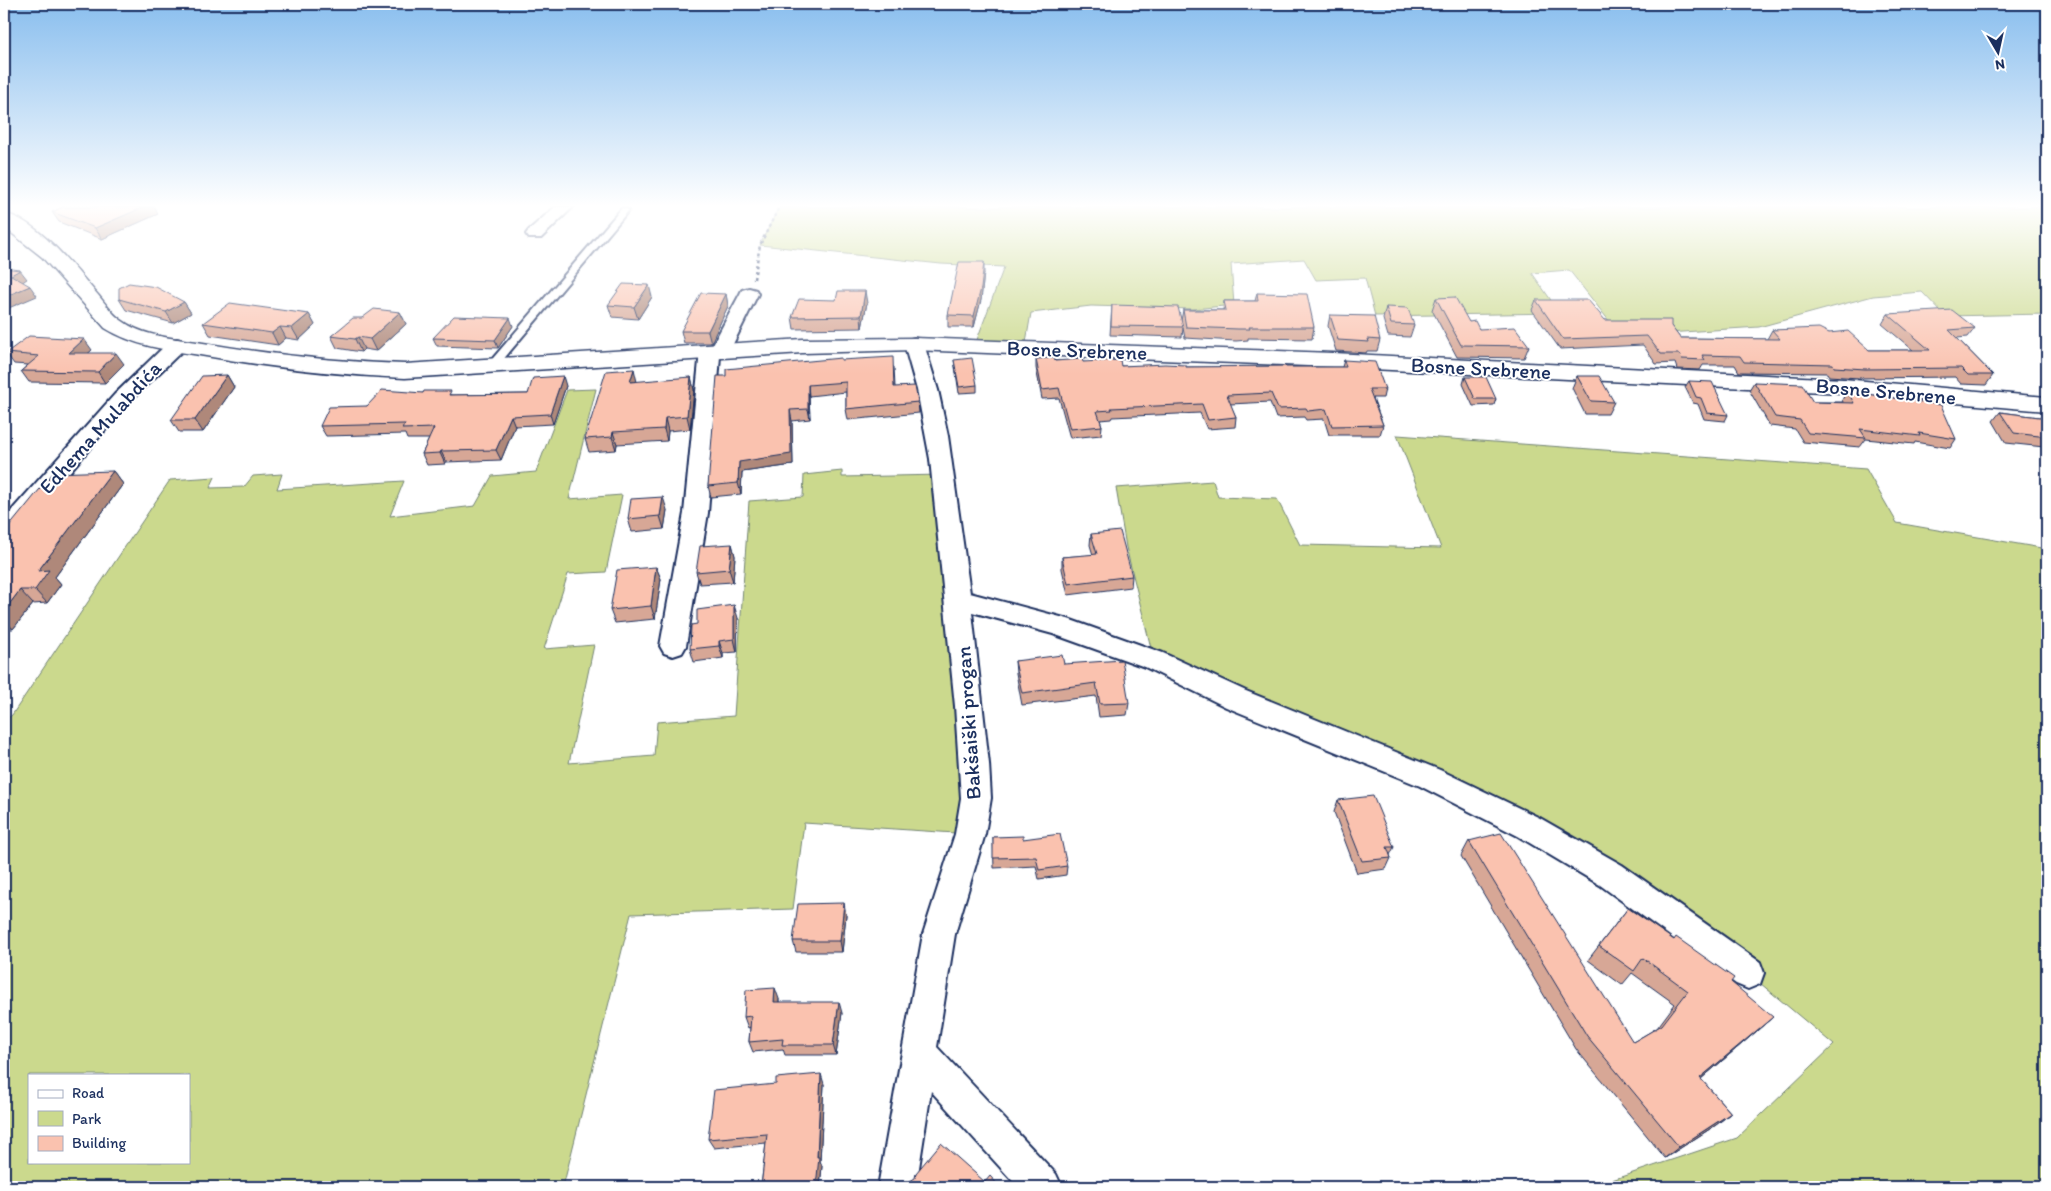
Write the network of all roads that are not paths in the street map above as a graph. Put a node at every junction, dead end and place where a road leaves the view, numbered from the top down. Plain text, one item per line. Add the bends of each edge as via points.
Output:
1 (57, 263) edge
2 (580, 263) edge
3 (749, 294) road end
4 (914, 344) junction
5 (177, 345) junction
6 (715, 351) junction
7 (492, 366) junction
8 (2047, 404) edge
9 (4, 534) edge
10 (958, 599) junction
11 (674, 646) dead end
12 (1748, 973) dead end
13 (919, 1053) junction
14 (897, 1187) edge
15 (1043, 1187) edge

1 - 5 street, Bosne Srebrene via 112,324 148,340
2 - 7 lane
3 - 6 street
4 - 6 street, Bosne Srebrene
4 - 8 street, Bosne Srebrene via 1334,360 1843,386
4 - 10 street, Bakšaiški progan via 934,415
5 - 7 street, Bosne Srebrene via 311,366 354,369 405,371
5 - 9 street, Edhema Mulabdića via 122,398
6 - 7 street, Bosne Srebrene
6 - 11 street via 696,513
10 - 12 street via 1059,626 1154,660 1236,699 1430,778 1529,827 1611,875
10 - 13 street, Bakšaiški progan via 976,798 970,834 939,934
13 - 14 street, Bakšaiški progan
13 - 15 street

